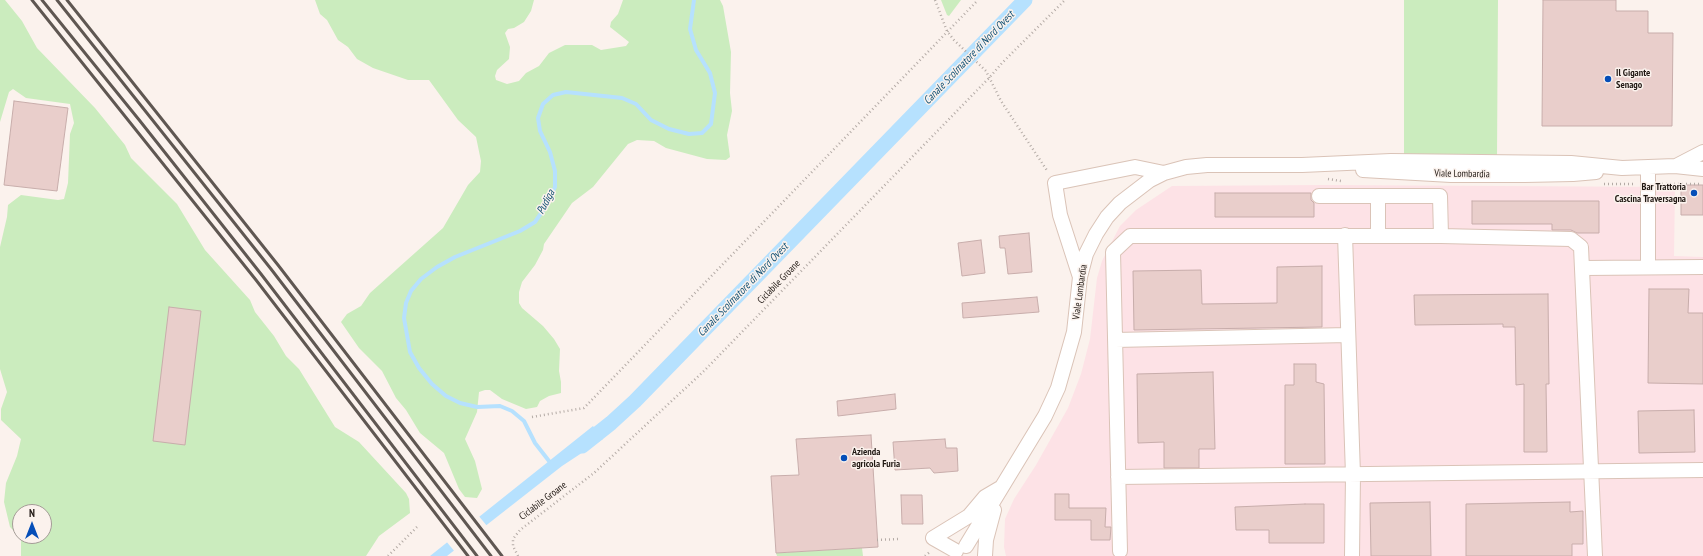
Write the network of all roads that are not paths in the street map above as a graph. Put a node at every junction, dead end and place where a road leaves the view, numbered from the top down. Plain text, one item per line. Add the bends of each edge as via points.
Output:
1 (1703, 152) edge
2 (1675, 166) junction
3 (1648, 168) junction
4 (1703, 169) edge
5 (1164, 173) junction
6 (1319, 196) dead end
7 (1378, 196) junction
8 (1345, 235) junction
9 (1378, 235) junction
10 (1441, 236) junction
11 (1648, 267) junction
12 (1703, 267) edge
13 (1584, 268) junction
14 (1080, 277) junction
15 (1348, 335) junction
16 (1115, 340) junction
17 (1703, 470) edge
18 (1592, 472) junction
19 (1352, 475) junction
20 (1118, 477) junction
21 (1001, 490) junction
22 (958, 551) edge
23 (1120, 551) dead end
24 (985, 556) edge
25 (1352, 556) edge
26 (1595, 556) edge

1 - 2 street, Viale Lombardia
2 - 3 street, Viale Lombardia
2 - 4 street, Viale Lombardia
3 - 5 street, Viale Lombardia via 1571,163 1391,161 1302,165 1207,165
3 - 11 street
5 - 14 street, Viale Lombardia via 1135,190 1107,217 1086,254
5 - 14 street via 1136,167 1055,183 1060,215
6 - 7 street
7 - 9 street
7 - 10 street via 1440,196
8 - 9 street
8 - 15 street
8 - 16 street via 1130,236 1114,252
9 - 10 street
10 - 13 street via 1571,239 1581,247
11 - 12 street
11 - 13 street
13 - 18 street
14 - 21 street, Viale Lombardia via 1074,332 1058,388 1045,416
15 - 16 street
15 - 19 street
16 - 20 street
17 - 18 street
18 - 19 street
18 - 26 street
19 - 20 street
19 - 25 street
20 - 23 street
21 - 22 street, Viale Lombardia
21 - 22 street via 985,497 969,516 933,538
21 - 24 street, Viale Lombardia via 986,540
22 - 24 street via 977,548

